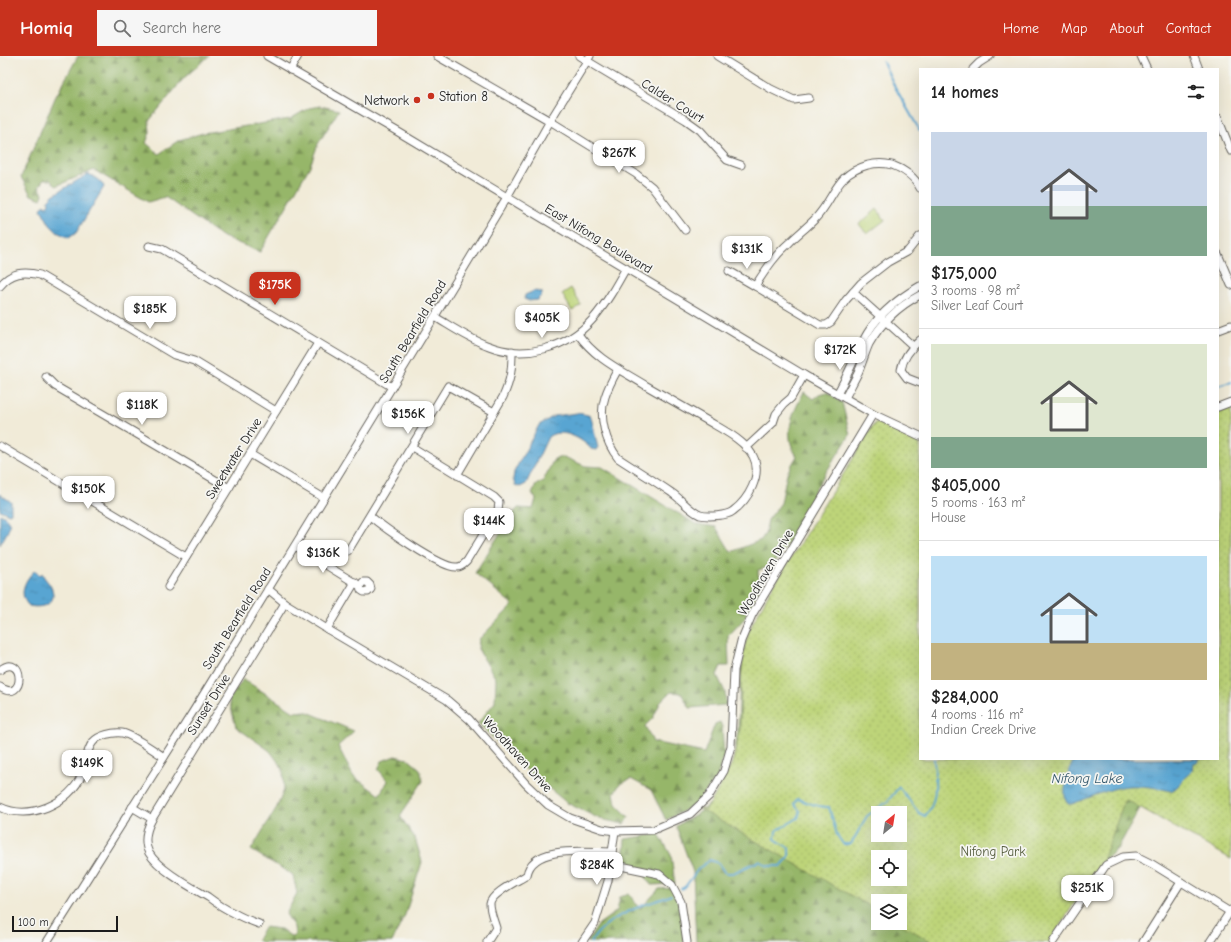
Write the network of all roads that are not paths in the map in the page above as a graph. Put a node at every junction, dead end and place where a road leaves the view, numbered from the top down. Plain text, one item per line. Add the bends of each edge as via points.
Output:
1 (267, 56) edge
2 (298, 56) edge
3 (437, 56) edge
4 (579, 56) edge
5 (717, 56) edge
6 (990, 56) edge
7 (1141, 56) edge
8 (1194, 56) edge
9 (589, 58) edge
10 (974, 68) edge
11 (1147, 68) edge
12 (1199, 68) edge
13 (290, 70) junction
14 (809, 98) dead end
15 (550, 121) junction
16 (1219, 121) edge
17 (1231, 151) edge
18 (741, 165) dead end
19 (919, 186) edge
20 (507, 197) junction
21 (685, 230) dead end
22 (919, 237) edge
23 (149, 246) dead end
24 (1219, 256) edge
25 (626, 268) junction
26 (729, 271) dead end
27 (1231, 285) edge
28 (0, 286) edge
29 (755, 286) junction
30 (919, 287) edge
31 (853, 292) junction
32 (919, 296) edge
33 (435, 317) junction
34 (883, 319) junction
35 (1231, 325) edge
36 (1219, 330) edge
37 (578, 334) junction
38 (919, 341) edge
39 (318, 343) junction
40 (913, 346) junction
41 (512, 351) junction
42 (859, 360) junction
43 (618, 369) junction
44 (804, 375) junction
45 (46, 377) dead end
46 (919, 383) edge
47 (392, 387) junction
48 (837, 394) junction
49 (845, 398) junction
50 (1231, 402) edge
51 (1219, 407) edge
52 (276, 411) junction
53 (494, 412) junction
54 (873, 414) junction
55 (919, 436) edge
56 (0, 446) edge
57 (412, 447) junction
58 (746, 448) junction
59 (250, 454) junction
60 (457, 475) junction
61 (229, 488) junction
62 (324, 498) junction
63 (370, 516) junction
64 (294, 546) junction
65 (348, 552) dead end
66 (186, 557) junction
67 (168, 587) dead end
68 (268, 589) junction
69 (285, 602) junction
70 (328, 629) junction
71 (0, 670) edge
72 (0, 686) edge
73 (164, 757) junction
74 (0, 807) edge
75 (132, 807) junction
76 (152, 819) junction
77 (615, 831) junction
78 (612, 852) junction
79 (612, 864) junction
80 (1181, 882) junction
81 (1230, 911) edge
82 (259, 924) dead end
83 (47, 942) edge
84 (486, 942) edge
85 (582, 942) edge
86 (687, 942) edge
87 (1053, 942) edge
88 (1143, 942) edge
89 (1210, 942) edge

1 - 13 street, East Nifong Boulevard
2 - 13 street
3 - 15 street
4 - 9 street, Calder Court
5 - 14 street via 794,100
6 - 10 street
7 - 11 street
8 - 12 street
9 - 15 street, South Bearfield Road
9 - 18 street, Calder Court via 686,120 700,130 727,160
13 - 20 street, East Nifong Boulevard
15 - 20 street, South Bearfield Road
15 - 21 street via 645,180
16 - 17 street
19 - 29 street via 908,174 888,164 874,163 848,174 839,183 822,212 772,261
20 - 25 street, East Nifong Boulevard
20 - 33 street, South Bearfield Road
22 - 31 street via 908,251 888,262
23 - 39 street via 162,249
24 - 27 street
25 - 37 street via 602,308
25 - 44 street, East Nifong Boulevard
26 - 29 street
28 - 52 street via 5,280 19,273 40,275 174,356 194,361
29 - 31 street via 820,325 832,322
30 - 34 street via 905,294
31 - 34 street
32 - 34 street
33 - 41 street via 474,340 490,347
33 - 47 street, South Bearfield Road
34 - 40 street
34 - 42 street
35 - 36 street
37 - 41 street via 547,348
37 - 43 street via 598,356
38 - 40 street
39 - 47 street
39 - 52 street, Sweetwater Drive
40 - 46 street via 901,370 907,378
41 - 53 street via 512,373
42 - 48 street
42 - 49 street
43 - 58 street via 719,428
43 - 58 street via 602,408 605,432 612,451 618,458 672,493 694,511 701,515 721,515 730,513 740,505 756,475 756,465
44 - 48 street, East Nifong Boulevard
44 - 58 street via 772,423
45 - 61 street via 55,386
47 - 62 street, South Bearfield Road
48 - 49 street, East Nifong Boulevard
49 - 54 street, East Nifong Boulevard
50 - 51 street
52 - 59 street, Sweetwater Drive
53 - 57 street via 448,386
53 - 60 street
54 - 55 street, East Nifong Boulevard
54 - 77 street, Woodhaven Drive via 752,615 741,641 734,670 731,746 724,771 709,796 690,814 653,830
56 - 66 street
57 - 60 street
57 - 63 street
59 - 61 street, Sweetwater Drive
59 - 62 street
60 - 63 street via 499,502 498,510 467,561 457,568 442,563 402,541
61 - 66 street, Sweetwater Drive
62 - 64 street, South Bearfield Road
63 - 65 street
64 - 68 street, South Bearfield Road
64 - 70 street via 358,584
66 - 67 street, Sweetwater Drive
68 - 69 street, Woodhaven Drive
68 - 73 street, South Bearfield Road
69 - 70 street, Woodhaven Drive
69 - 76 street, Sunset Drive
70 - 77 street, Woodhaven Drive via 447,700 469,719 548,805 570,818
71 - 72 street via 12,667 18,671 20,678 13,689 7,690
73 - 74 street via 123,733 102,736 89,748 82,775 65,797 43,809 31,812 6,810
73 - 75 street, South Bearfield Road
75 - 76 street
75 - 83 street, South Bearfield Road
76 - 82 street, Sunset Drive via 145,836 149,853 156,862 234,914
77 - 78 street
78 - 79 street
78 - 84 street via 557,852 547,854 531,864 527,875 496,894 491,901 496,928
79 - 85 street via 595,923
79 - 86 street via 659,874 672,885 681,902
80 - 81 street
80 - 87 street via 1136,856 1123,857 1106,865
80 - 88 street
81 - 89 street

